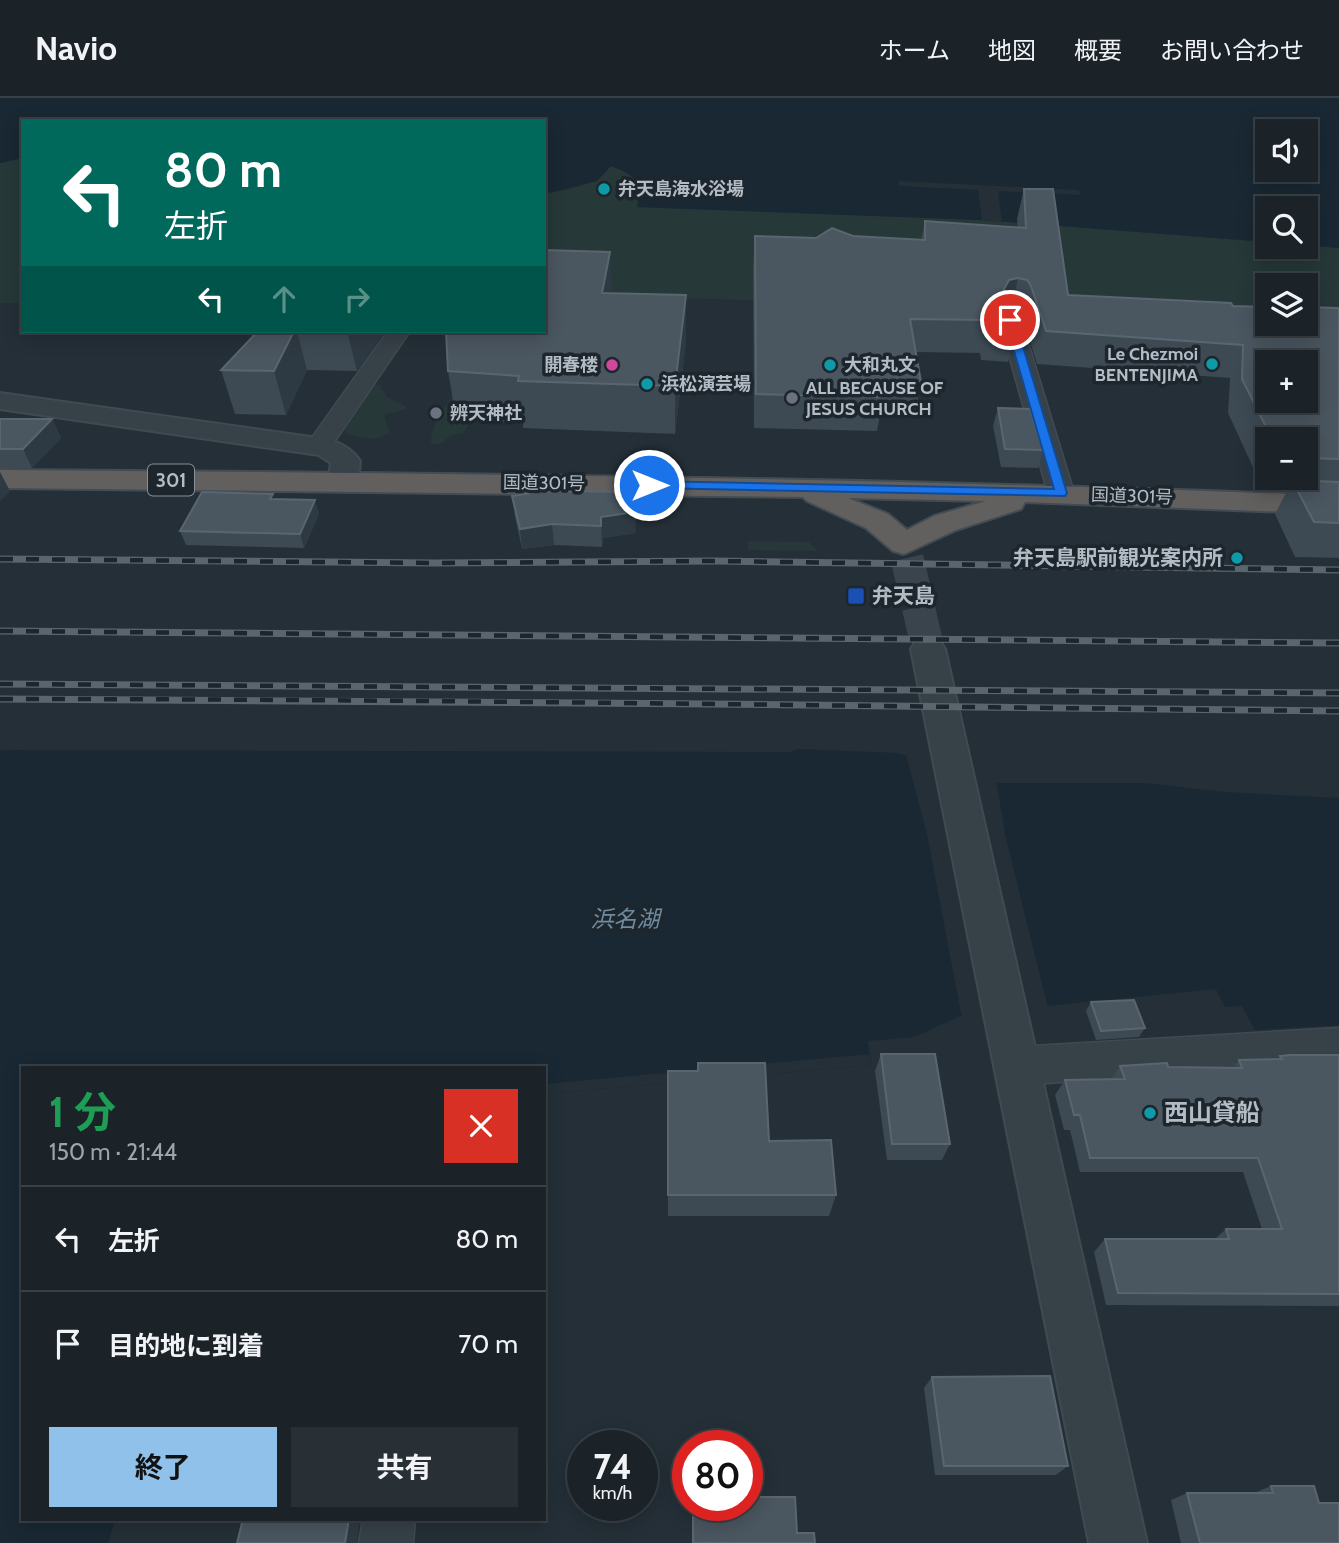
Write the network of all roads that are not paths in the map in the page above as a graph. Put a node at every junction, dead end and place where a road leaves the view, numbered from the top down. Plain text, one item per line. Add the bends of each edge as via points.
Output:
1 (1010, 320) edge
2 (398, 333) edge
3 (0, 401) edge
4 (319, 446) junction
5 (0, 480) edge
6 (343, 481) junction
7 (796, 487) junction
8 (1061, 493) junction
9 (1339, 505) edge
10 (928, 649) tunnel mouth
11 (1339, 1046) edge
12 (1012, 1048) junction
13 (389, 1521) edge
14 (386, 1543) edge
15 (1118, 1543) edge

1 - 8 street
2 - 4 street
3 - 4 street
4 - 6 street via 335,450 346,461
5 - 6 highway, 国道301号 / 301
6 - 7 highway, 国道301号 / 301
7 - 8 highway, 国道301号 / 301
7 - 8 highway via 877,521 906,551 945,523 968,514
8 - 9 highway, 国道301号 / 301
10 - 12 street
11 - 12 street
12 - 15 street
13 - 14 street

